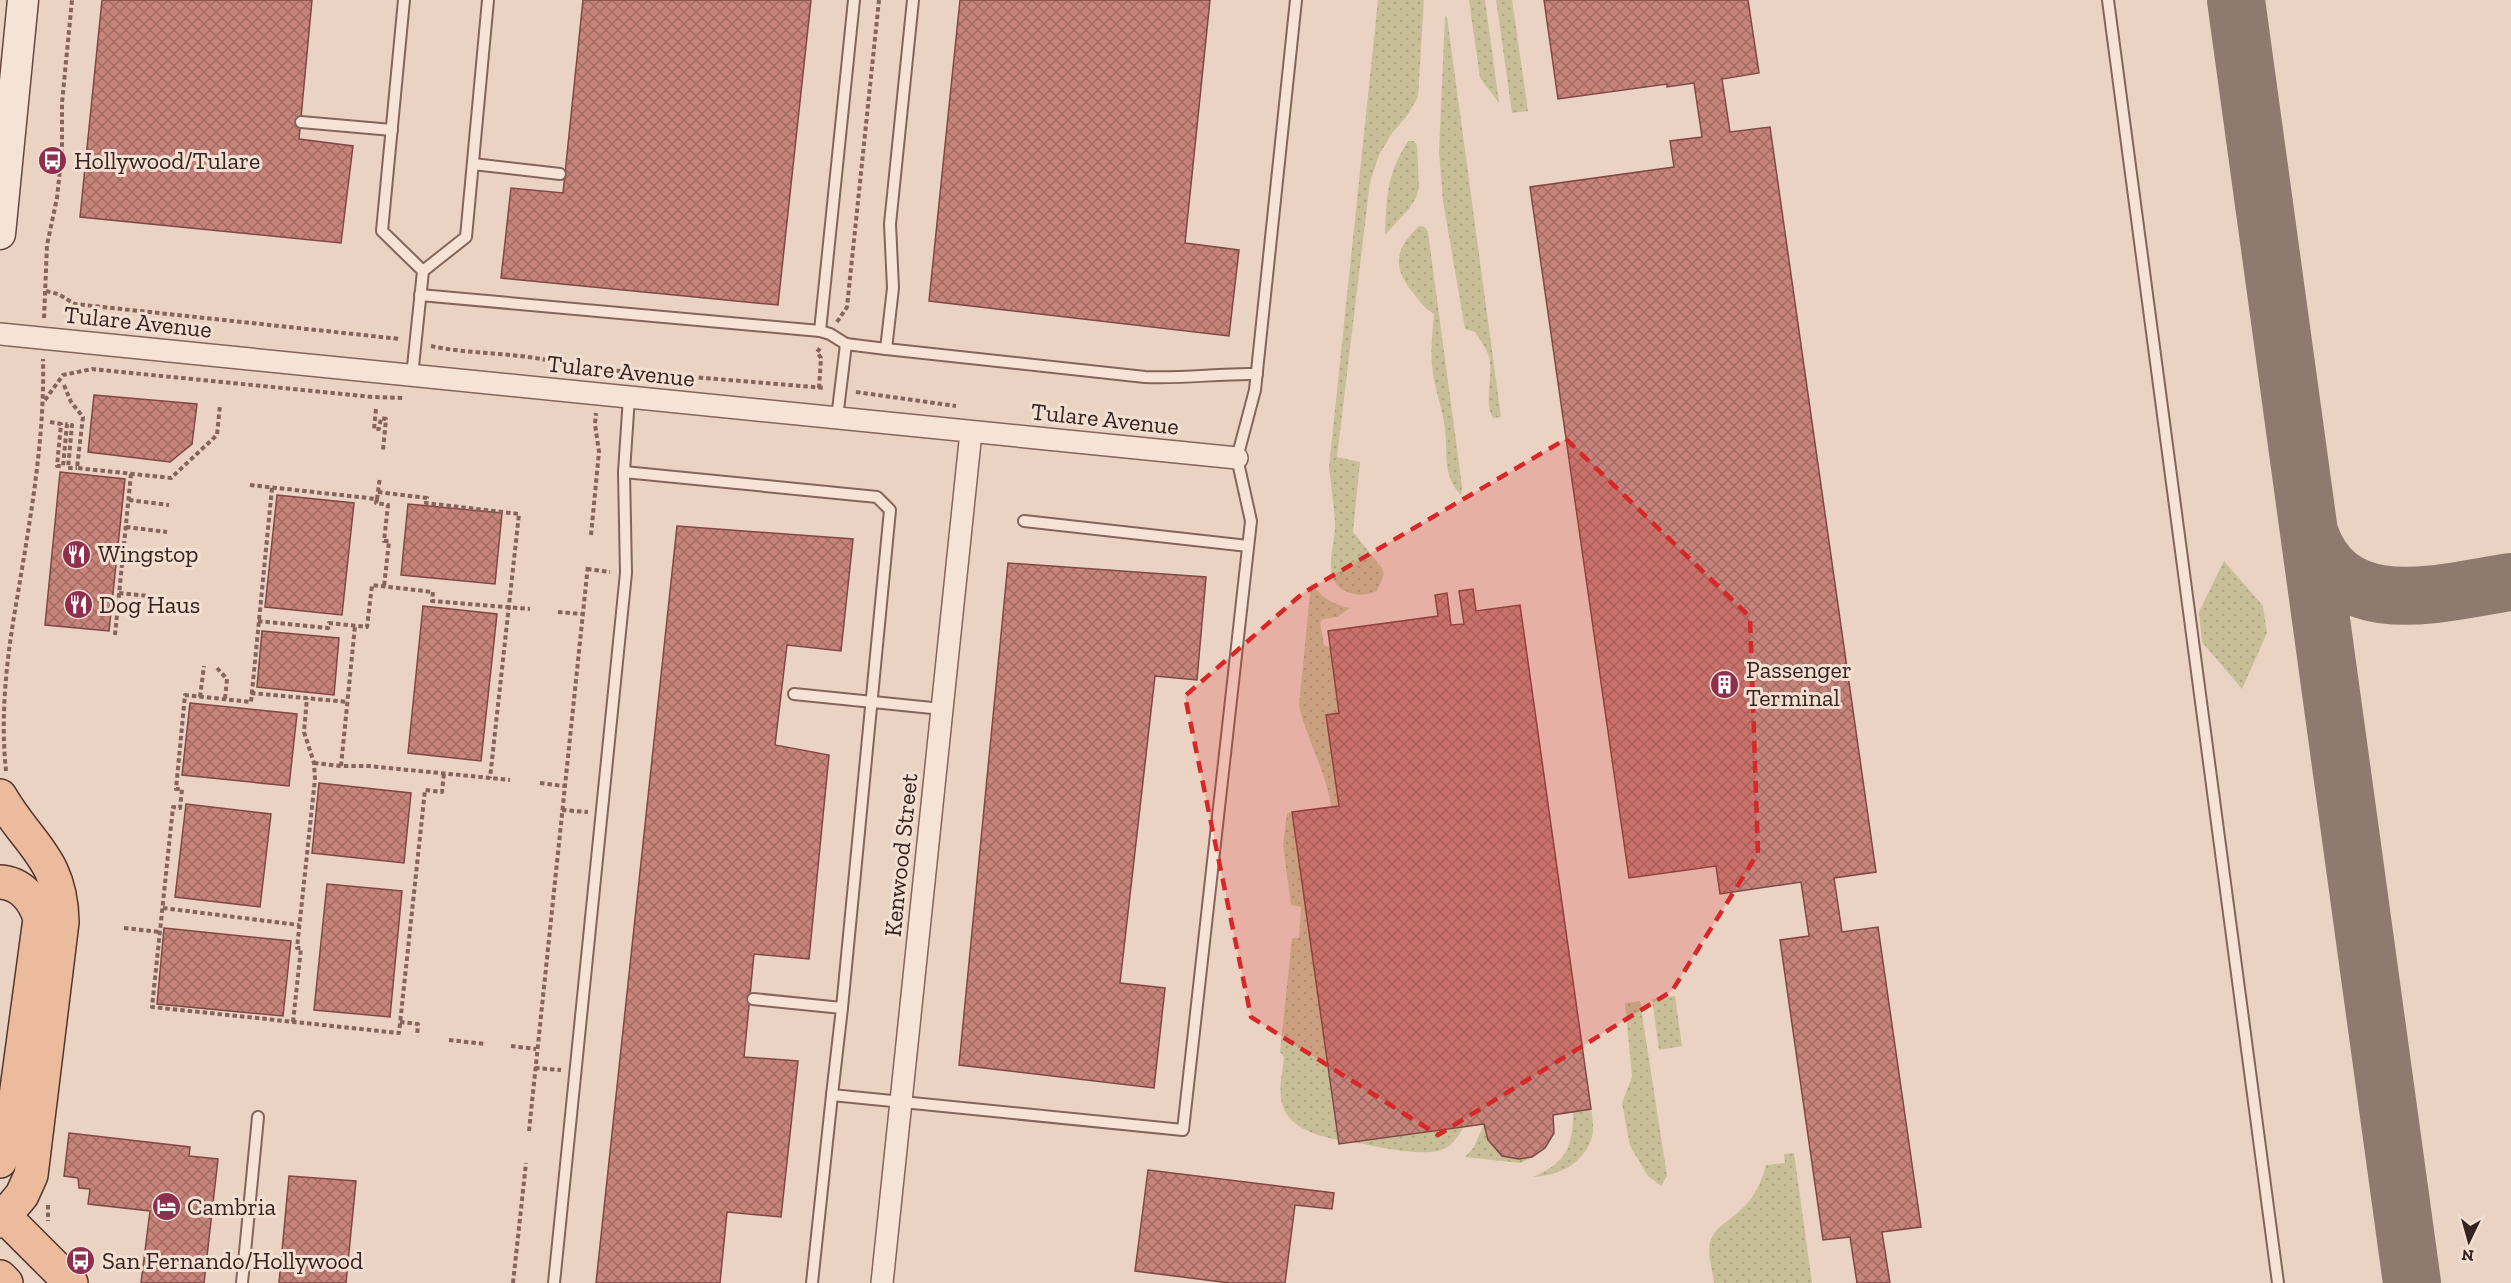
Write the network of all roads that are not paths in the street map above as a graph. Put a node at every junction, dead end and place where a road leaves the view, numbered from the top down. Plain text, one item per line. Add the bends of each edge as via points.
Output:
1 (23, 0) edge
2 (404, 0) edge
3 (488, 0) edge
4 (854, 0) edge
5 (913, 0) edge
6 (1296, 0) edge
7 (2108, 0) edge
8 (8, 86) edge
9 (301, 122) dead end
10 (392, 130) junction
11 (473, 164) junction
12 (560, 174) dead end
13 (0, 234) edge
14 (423, 271) junction
15 (420, 295) junction
16 (825, 333) junction
17 (0, 334) edge
18 (846, 344) junction
19 (886, 349) junction
20 (1257, 374) junction
21 (412, 375) junction
22 (629, 398) junction
23 (837, 418) junction
24 (971, 432) junction
25 (1237, 458) junction
26 (624, 472) junction
27 (1024, 521) dead end
28 (1248, 546) junction
29 (794, 693) dead end
30 (870, 701) junction
31 (942, 709) junction
32 (4, 785) edge
33 (0, 882) edge
34 (753, 999) dead end
35 (842, 1008) junction
36 (832, 1095) junction
37 (900, 1102) junction
38 (258, 1117) dead end
39 (0, 1161) edge
40 (2, 1217) edge
41 (0, 1277) edge
42 (6, 1283) edge
43 (71, 1283) edge
44 (242, 1283) edge
45 (554, 1283) edge
46 (812, 1283) edge
47 (882, 1283) edge
48 (2278, 1283) edge

1 - 8 main road
2 - 10 lane
3 - 11 lane
4 - 16 lane
5 - 19 lane via 890,224 893,288
6 - 20 lane
7 - 48 lane
8 - 13 main road
9 - 10 lane
10 - 14 lane via 382,231
11 - 12 lane
11 - 14 lane via 466,237
14 - 15 lane
15 - 16 lane
15 - 21 lane
16 - 18 lane
17 - 21 street, Tulare Avenue
18 - 19 lane
18 - 23 lane
19 - 20 lane via 1172,379 1219,373
20 - 25 lane
21 - 22 street, Tulare Avenue
22 - 23 street, Tulare Avenue
22 - 26 lane
23 - 24 street, Tulare Avenue
24 - 25 street, Tulare Avenue
24 - 31 street, Kenwood Street
25 - 28 lane via 1251,521
26 - 30 lane via 877,497 890,510
26 - 45 lane via 626,573
27 - 28 lane
28 - 37 lane via 1183,1131
29 - 30 lane
30 - 31 lane
30 - 35 lane
31 - 37 street, Kenwood Street
32 - 40 main road via 48,861 59,895 62,922 31,1175 22,1194
33 - 39 main road via 25,892 36,905 40,919 12,1126
34 - 35 lane
35 - 36 lane
36 - 37 lane
36 - 46 lane
37 - 47 street, Kenwood Street
38 - 44 lane
40 - 43 main road
41 - 42 main road

